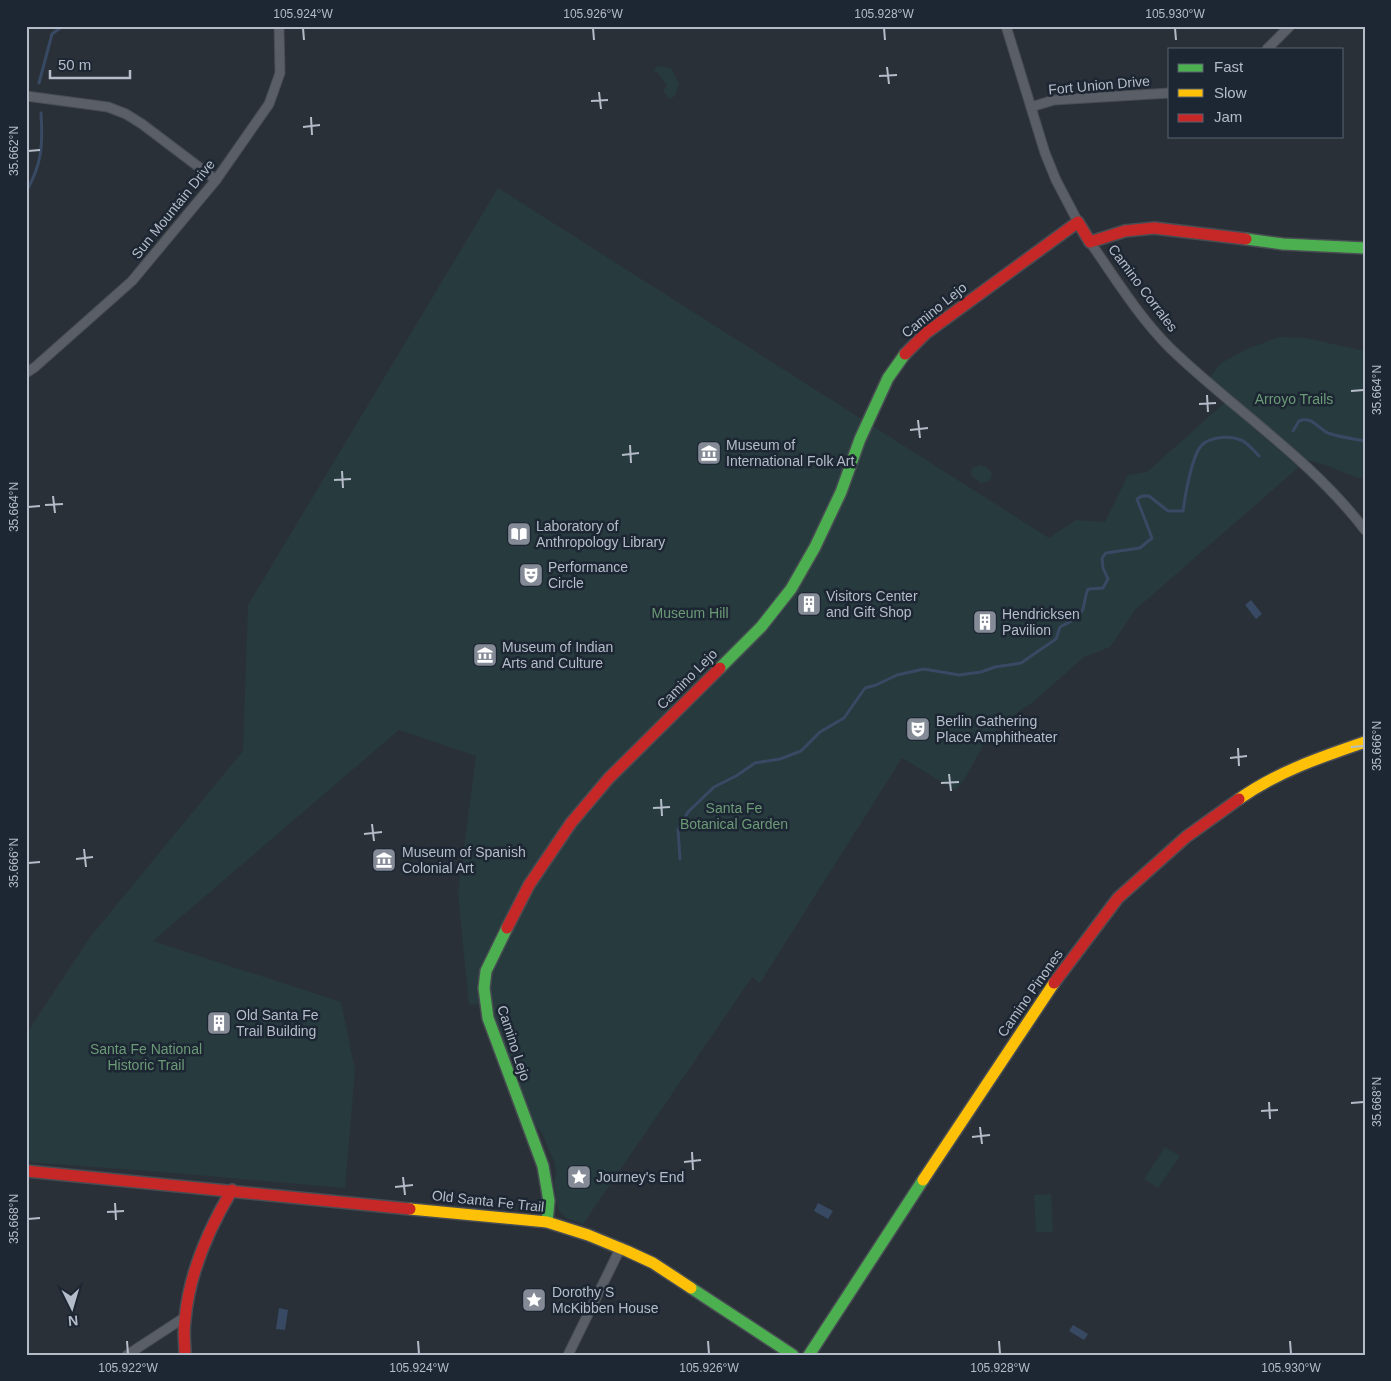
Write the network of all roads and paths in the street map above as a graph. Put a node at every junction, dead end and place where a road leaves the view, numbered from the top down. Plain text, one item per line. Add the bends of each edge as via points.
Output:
1 (279, 26) edge
2 (1006, 26) edge
3 (1290, 26) edge
4 (1268, 48) edge
5 (1168, 93) edge
6 (26, 96) edge
7 (1031, 107) junction
8 (216, 180) junction
9 (1078, 222) junction
10 (1090, 242) junction
11 (1365, 248) edge
12 (26, 373) edge
13 (1365, 530) edge
14 (1365, 742) edge
15 (26, 1171) edge
16 (232, 1190) junction
17 (548, 1222) junction
18 (621, 1247) junction
19 (185, 1316) junction
20 (127, 1355) edge
21 (186, 1355) edge
22 (568, 1355) edge
23 (793, 1355) edge
24 (810, 1355) edge

1 - 8 street, Sun Mountain Drive via 280,73 269,104
2 - 7 street, Camino Corrales
3 - 4 street
5 - 7 street, Fort Union Drive via 1054,100
6 - 8 street via 108,107 126,114
7 - 9 street, Camino Corrales via 1056,180
8 - 12 street, Sun Mountain Drive via 132,281
9 - 10 street, Camino Corrales
9 - 17 street, Camino Lejo via 911,347 884,384 837,500 803,570 787,595 761,627 609,778 570,823 530,885 488,965 484,988 488,1018 543,1166 549,1201
10 - 11 street via 1125,231 1154,228 1282,244
10 - 13 street, Camino Corrales via 1160,337 1207,383 1337,496
14 - 24 street, Camino Pinones via 1310,761 1255,788 1186,837 1118,898 1046,993
15 - 16 street, Old Santa Fe Trail
16 - 17 street, Old Santa Fe Trail
16 - 19 street via 214,1220 195,1266
17 - 18 street, Old Santa Fe Trail
18 - 22 street
18 - 23 street, Old Santa Fe Trail via 653,1264
19 - 20 street
19 - 21 street

